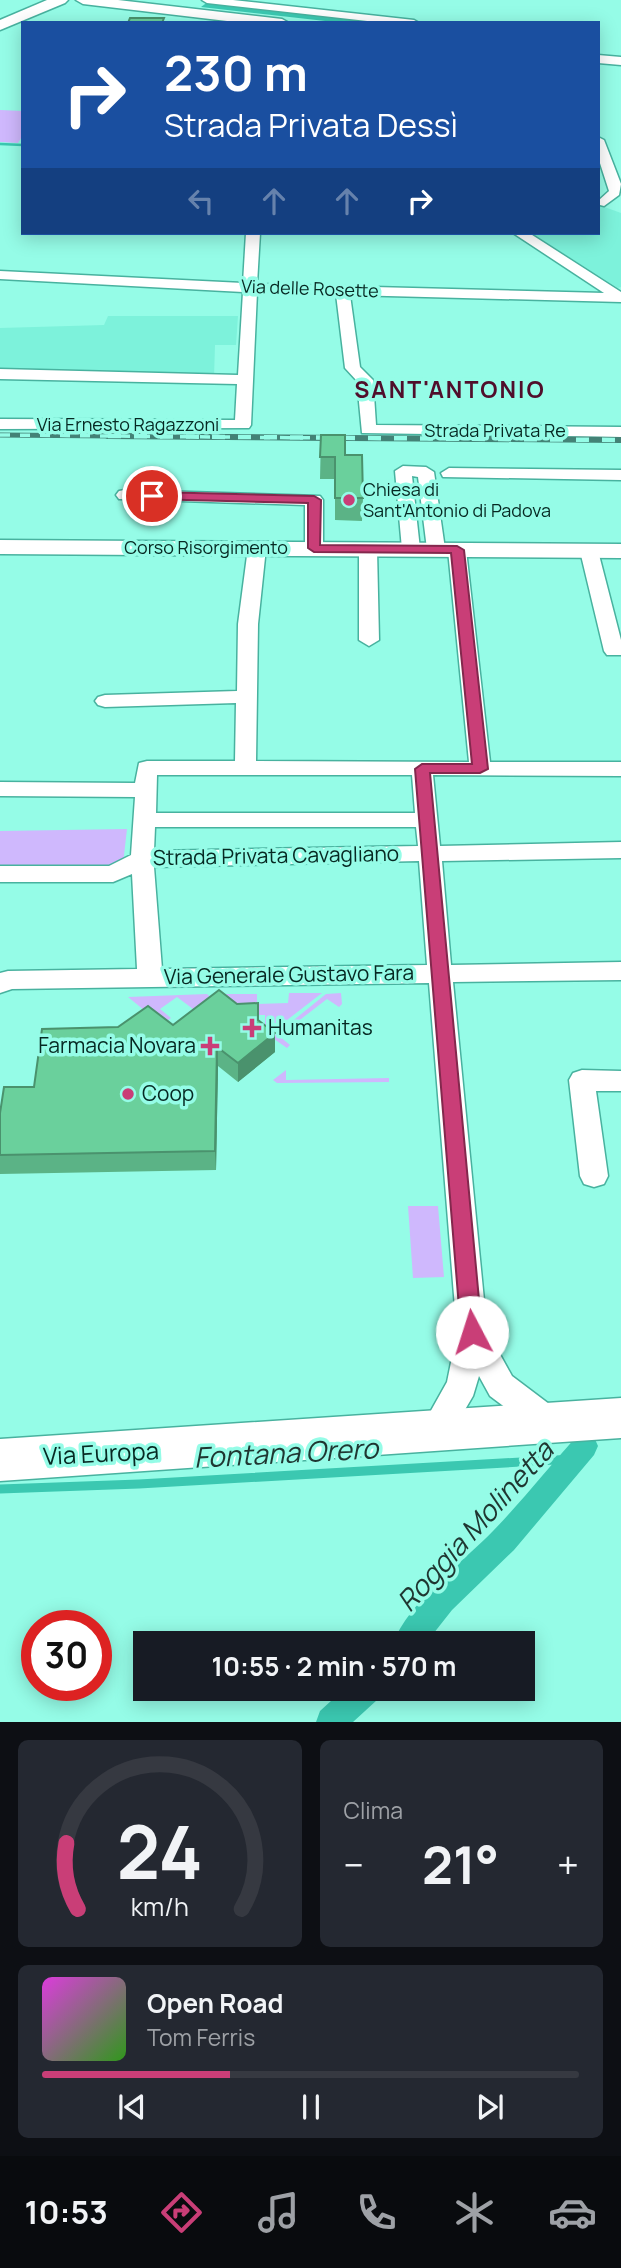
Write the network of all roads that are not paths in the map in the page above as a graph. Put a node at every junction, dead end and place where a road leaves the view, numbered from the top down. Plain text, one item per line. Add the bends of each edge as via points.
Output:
1 (34, 0) edge
2 (60, 0) edge
3 (83, 0) edge
4 (207, 0) edge
5 (100, 1) edge
6 (211, 19) edge
7 (246, 21) edge
8 (396, 21) edge
9 (1, 25) edge
10 (600, 59) edge
11 (621, 61) edge
12 (600, 145) edge
13 (601, 201) edge
14 (621, 208) edge
15 (253, 235) edge
16 (523, 235) edge
17 (0, 275) edge
18 (252, 288) junction
19 (342, 290) junction
20 (620, 297) edge
21 (0, 374) edge
22 (246, 380) junction
23 (0, 424) edge
24 (621, 432) edge
25 (449, 473) dead end
26 (621, 475) edge
27 (125, 495) dead end
28 (0, 547) edge
29 (257, 548) junction
30 (314, 548) junction
31 (368, 548) junction
32 (435, 549) junction
33 (589, 551) junction
34 (621, 551) edge
35 (369, 640) dead end
36 (614, 651) dead end
37 (246, 697) junction
38 (105, 701) dead end
39 (245, 768) junction
40 (422, 769) junction
41 (480, 769) junction
42 (621, 769) edge
43 (0, 789) edge
44 (145, 790) junction
45 (144, 820) junction
46 (426, 820) junction
47 (621, 850) edge
48 (428, 852) junction
49 (142, 859) junction
50 (0, 874) edge
51 (621, 971) edge
52 (442, 973) junction
53 (150, 976) junction
54 (0, 984) edge
55 (621, 1081) edge
56 (594, 1176) dead end
57 (472, 1332) junction
58 (621, 1418) edge
59 (550, 1423) junction
60 (435, 1432) junction
61 (0, 1460) edge

1 - 9 main road
2 - 9 main road
3 - 5 main road
4 - 8 street
5 - 6 main road
6 - 7 main road
10 - 11 main road
12 - 13 street via 615,186 615,192
13 - 14 street
15 - 18 street, Via Ernesto Ragazzoni
16 - 20 street
17 - 18 street, Via delle Rosette
18 - 19 street, Via delle Rosette
18 - 22 street, Via Ernesto Ragazzoni
19 - 20 street, Via delle Rosette
19 - 24 street, Strada Privata Re via 353,368 365,380 368,430
21 - 22 street
22 - 23 street, Via Ernesto Ragazzoni via 243,425
25 - 26 street
27 - 30 street via 314,500
28 - 29 main road, Corso Risorgimento
29 - 30 main road, Corso Risorgimento
29 - 37 street
30 - 31 main road, Corso Risorgimento
31 - 32 main road, Corso Risorgimento
31 - 35 street
32 - 33 main road, Corso Risorgimento
32 - 41 street
33 - 34 main road, Corso Risorgimento
33 - 36 street
37 - 38 street
37 - 39 street
39 - 40 street
39 - 44 street via 147,768
40 - 41 street
40 - 46 street
41 - 42 street
43 - 44 street
44 - 45 street
45 - 46 street
45 - 49 street
46 - 48 street
47 - 48 street, Strada Privata Cavagliano
48 - 49 street, Strada Privata Cavagliano
48 - 52 street
49 - 50 street via 113,874
49 - 53 street
51 - 52 street, Via Generale Gustavo Fara
52 - 53 street, Via Generale Gustavo Fara
52 - 57 street
53 - 54 street, Via Generale Gustavo Fara via 8,980
55 - 56 street via 582,1080
57 - 59 street via 501,1386
57 - 60 street via 462,1385
58 - 59 main road, Via Europa
59 - 60 main road, Via Europa
60 - 61 main road, Via Europa

